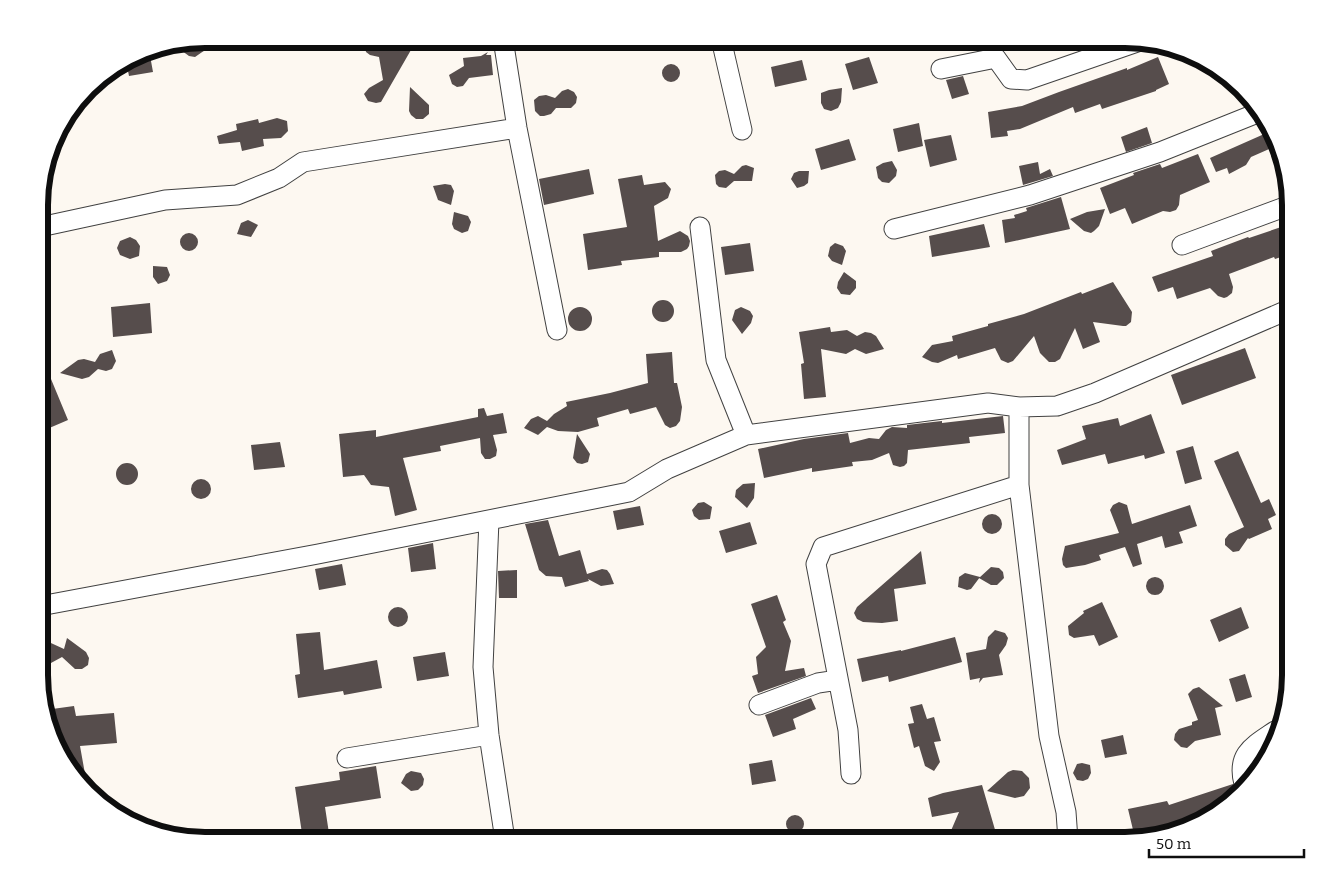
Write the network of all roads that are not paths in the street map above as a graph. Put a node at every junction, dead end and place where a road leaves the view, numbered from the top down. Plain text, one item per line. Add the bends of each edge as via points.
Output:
1 (723, 47) edge
2 (1123, 47) edge
3 (504, 48) edge
4 (941, 69) dead end
5 (1253, 115) edge
6 (517, 128) junction
7 (742, 130) dead end
8 (1281, 208) edge
9 (47, 225) edge
10 (700, 227) dead end
11 (894, 229) dead end
12 (1182, 245) dead end
13 (1281, 313) edge
14 (558, 330) dead end
15 (1019, 407) junction
16 (746, 435) junction
17 (1019, 485) junction
18 (489, 520) junction
19 (47, 605) edge
20 (838, 680) junction
21 (759, 705) dead end
22 (490, 734) junction
23 (1269, 735) edge
24 (347, 758) dead end
25 (850, 774) dead end
26 (1242, 779) edge
27 (1067, 831) edge
28 (504, 832) edge

1 - 7 street
2 - 4 street via 1027,80 1011,79 996,58
3 - 6 street
5 - 11 street via 1160,152 1030,195
6 - 9 street via 303,162 278,178 236,194 165,200
6 - 14 street
8 - 12 street
10 - 16 street via 716,360
13 - 15 street via 1095,393 1057,406
15 - 16 street via 988,402
15 - 17 street
16 - 18 street via 668,469 629,492
17 - 20 street via 823,547 816,564
17 - 27 street via 1049,736
18 - 19 street
18 - 22 street via 483,667
20 - 21 street via 818,683
20 - 25 street via 848,730
22 - 24 street
22 - 28 street
23 - 26 street via 1249,749 1240,770

